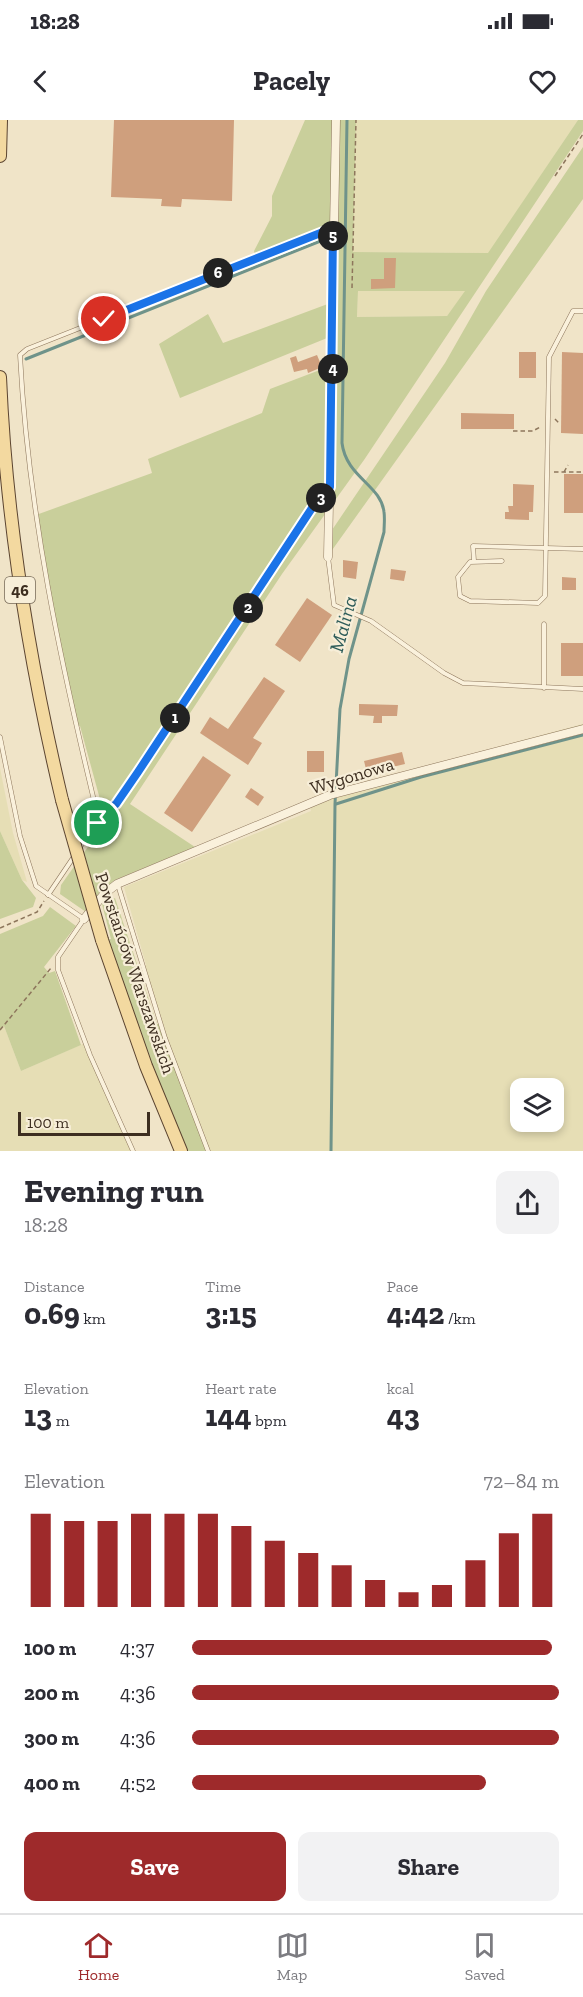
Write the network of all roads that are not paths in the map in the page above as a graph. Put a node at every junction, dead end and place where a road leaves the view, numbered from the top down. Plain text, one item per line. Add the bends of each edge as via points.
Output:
1 (1, 120) edge
2 (336, 120) edge
3 (0, 156) edge
4 (333, 228) junction
5 (583, 311) edge
6 (0, 377) edge
7 (546, 548) junction
8 (583, 549) edge
9 (328, 556) joint
10 (474, 561) junction
11 (502, 561) dead end
12 (544, 624) dead end
13 (544, 688) junction
14 (583, 689) edge
15 (583, 729) edge
16 (0, 736) edge
17 (117, 884) junction
18 (48, 895) junction
19 (84, 919) junction
20 (133, 1151) edge
21 (181, 1151) edge
22 (208, 1151) edge

1 - 3 main road
2 - 4 street
4 - 9 street
4 - 18 lane via 20,355 38,534 70,704 98,817
5 - 7 lane via 573,311 549,357
6 - 21 main road, Powstańców Warszawskich / 46, bridge via 17,569 39,699 62,800 102,940
7 - 8 lane
7 - 10 lane via 473,546
7 - 10 lane via 545,596 537,603 464,599 457,583 461,572
9 - 13 lane via 334,604 371,621 444,673 463,683
10 - 11 lane
12 - 13 lane
13 - 14 lane
15 - 17 street, Wygonowa via 330,795
16 - 18 lane via 20,836 36,886
17 - 19 street, Wygonowa
17 - 22 lane via 165,1038
18 - 19 lane
19 - 20 lane via 56,963 90,1055

